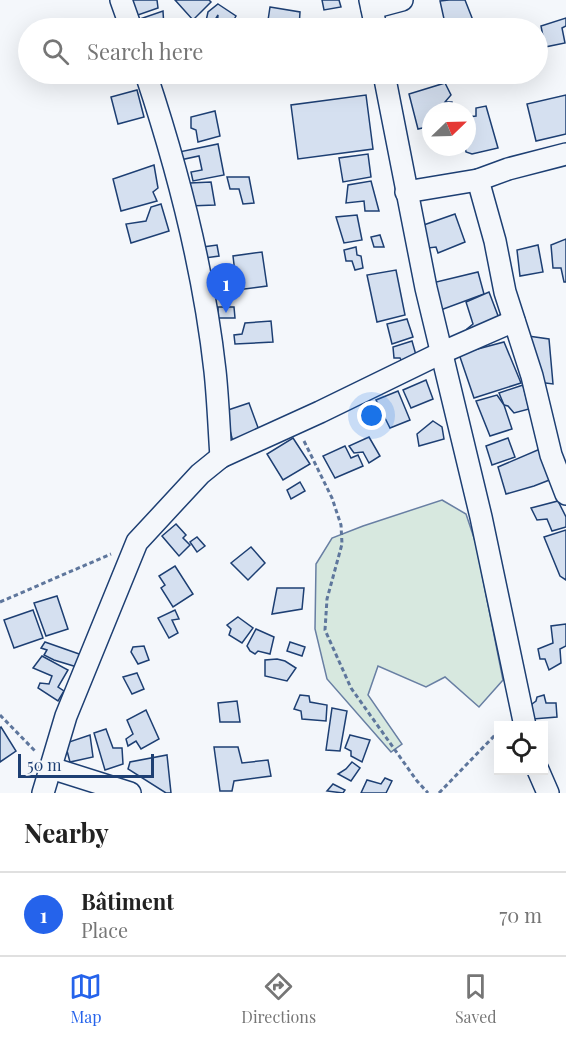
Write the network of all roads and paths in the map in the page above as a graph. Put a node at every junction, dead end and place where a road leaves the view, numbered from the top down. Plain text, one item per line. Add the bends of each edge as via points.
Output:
1 (121, 0) edge
2 (402, 0) edge
3 (372, 12) edge
4 (127, 18) edge
5 (149, 84) edge
6 (386, 84) edge
7 (566, 154) edge
8 (478, 180) junction
9 (406, 192) junction
10 (514, 321) junction
11 (441, 353) junction
12 (296, 423) junction
13 (220, 457) junction
14 (566, 494) edge
15 (137, 542) junction
16 (0, 602) edge
17 (0, 715) edge
18 (524, 721) edge
19 (494, 736) edge
20 (51, 768) junction
21 (540, 775) edge
22 (43, 793) edge
23 (130, 793) edge
24 (428, 793) edge
25 (439, 793) edge
26 (548, 793) edge

1 - 4 street
2 - 3 street
5 - 13 street via 177,178 201,282 215,370
6 - 9 street
7 - 8 street
8 - 9 street
8 - 10 street
9 - 11 street
10 - 11 street
10 - 14 street via 532,376 550,455
11 - 12 street
11 - 18 street
12 - 13 street
12 - 24 path via 342,525 342,544 327,599 325,630 351,688
13 - 15 street
15 - 16 path
15 - 20 street via 66,716
17 - 20 path
19 - 25 path
20 - 22 street
20 - 23 street
21 - 26 street

